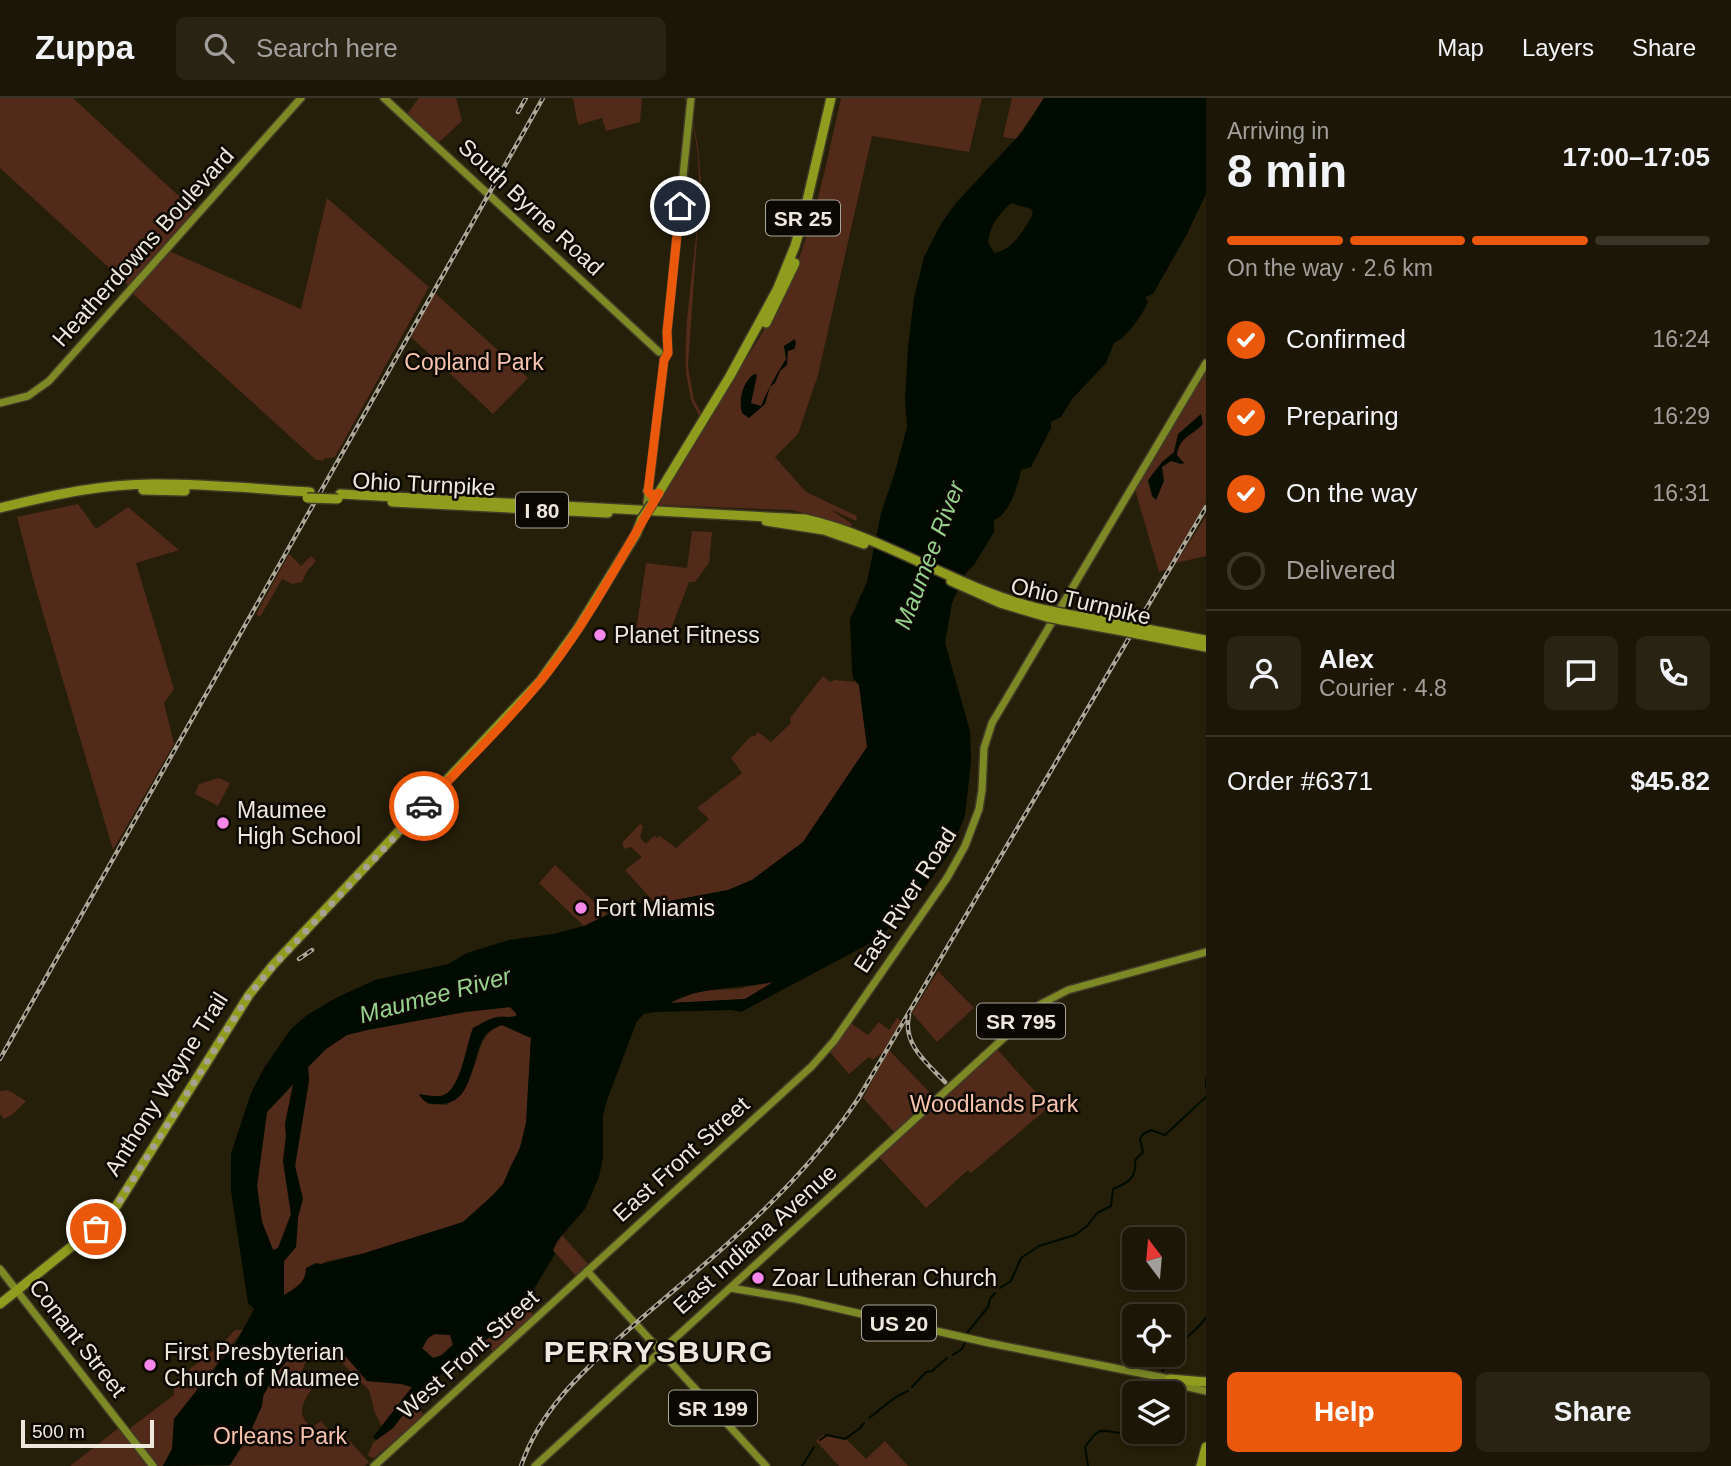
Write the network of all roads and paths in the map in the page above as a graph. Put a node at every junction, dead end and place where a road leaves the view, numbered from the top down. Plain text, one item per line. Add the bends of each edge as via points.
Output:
1 (301, 98) edge
2 (384, 98) edge
3 (691, 98) edge
4 (831, 98) edge
5 (837, 98) edge
6 (815, 187) junction
7 (663, 352) junction
8 (1206, 363) edge
9 (730, 376) junction
10 (0, 403) edge
11 (107, 489) junction
12 (648, 491) junction
13 (659, 493) junction
14 (0, 508) edge
15 (0, 514) edge
16 (644, 514) junction
17 (623, 560) dead end
18 (600, 593) junction
19 (580, 632) dead end
20 (1184, 639) junction
21 (1206, 640) edge
22 (1206, 647) edge
23 (559, 656) junction
24 (1206, 952) edge
25 (801, 1076) joint
26 (0, 1269) edge
27 (587, 1271) junction
28 (739, 1280) junction
29 (730, 1288) junction
30 (16, 1289) junction
31 (757, 1292) junction
32 (0, 1302) edge
33 (661, 1351) junction
34 (1060, 1358) junction
35 (1167, 1380) junction
36 (1206, 1387) edge
37 (1206, 1447) edge
38 (152, 1465) edge
39 (374, 1466) edge
40 (535, 1466) edge
41 (766, 1466) edge
42 (1204, 1466) edge

1 - 10 main road, Heatherdowns Boulevard via 49,381 32,394
2 - 7 main road, South Byrne Road
3 - 7 main road
4 - 6 highway
5 - 6 highway, Anthony Wayne Trail / SR 25
6 - 9 highway, Anthony Wayne Trail / SR 25 via 777,290
6 - 9 highway, Anthony Wayne Trail / SR 25 via 789,278 753,346
7 - 12 main road
8 - 25 main road, East River Road via 992,723 984,748 978,813 960,857 834,1041
9 - 13 highway, Anthony Wayne Trail / SR 25
11 - 14 highway, Ohio Turnpike / I 80 via 64,493
11 - 15 highway, Ohio Turnpike / I 80
11 - 20 highway, Ohio Turnpike / I 80, bridge via 308,495 784,523 867,542 1014,608
12 - 13 highway via 652,496
12 - 16 main road
13 - 16 highway, Anthony Wayne Trail / SR 25
16 - 18 highway, Anthony Wayne Trail
16 - 30 highway, Anthony Wayne Trail via 544,670 245,995 112,1206
17 - 18 highway
18 - 23 highway, Anthony Wayne Trail
19 - 23 highway
20 - 21 highway, Ohio Turnpike / I 80
20 - 22 highway, Ohio Turnpike / I 80
23 - 30 highway, Anthony Wayne Trail via 253,990 107,1218
24 - 28 main road, East Indiana Avenue / SR 795 via 1068,990 1047,1000
25 - 27 main road, East Front Street
26 - 30 main road, Conant Street
27 - 33 main road
27 - 39 main road, West Front Street
28 - 29 main road, East Indiana Avenue
28 - 31 main road, US 20
29 - 31 main road, US 20
29 - 33 main road, East Indiana Avenue
30 - 32 highway, Anthony Wayne Trail
30 - 38 main road, Conant Street
31 - 34 main road, US 20 via 1050,1352
33 - 40 main road, East Indiana Avenue
33 - 41 main road, SR 199
34 - 35 main road, US 20
34 - 35 main road, US 20 via 1073,1366
35 - 36 highway
35 - 36 main road, US 20
37 - 42 highway

